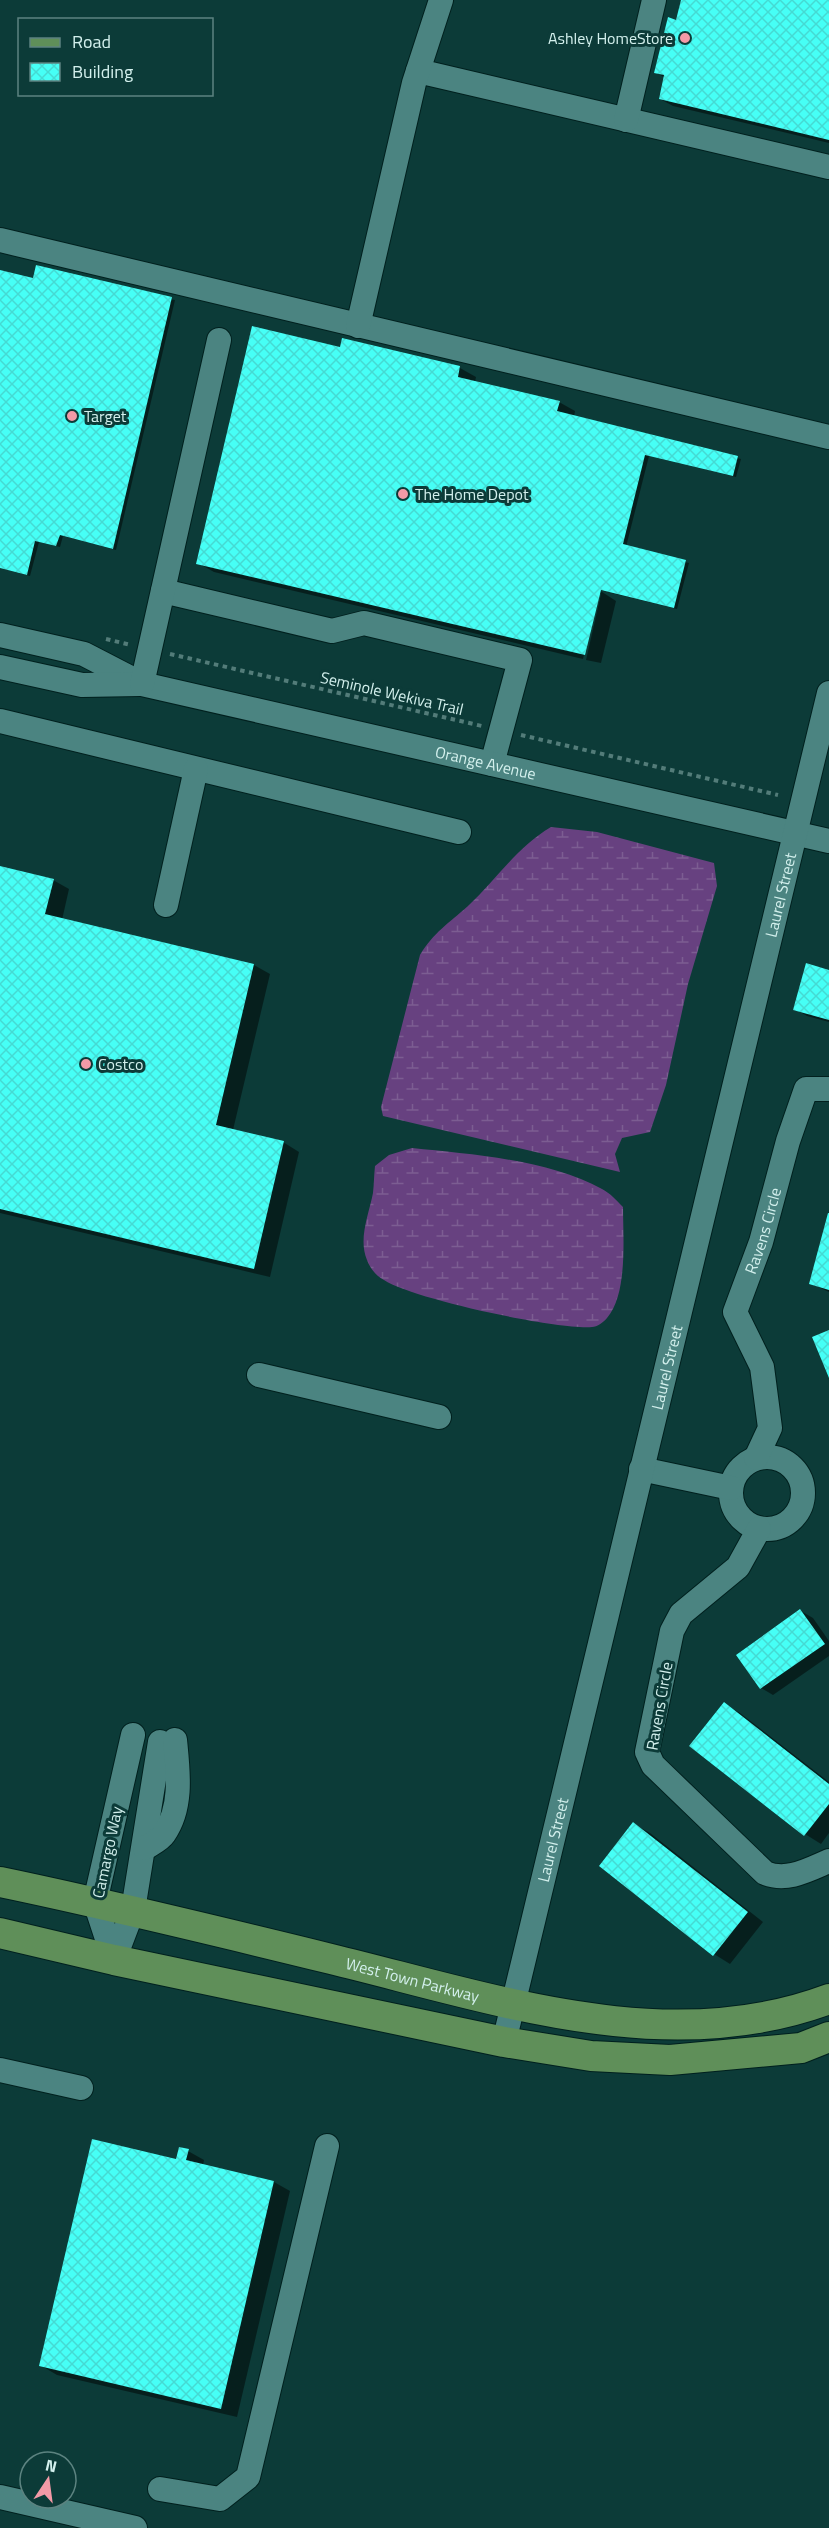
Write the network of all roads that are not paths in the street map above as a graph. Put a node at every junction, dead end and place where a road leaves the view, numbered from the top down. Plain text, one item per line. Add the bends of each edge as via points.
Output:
1 (441, 0) edge
2 (654, 0) edge
3 (418, 71) junction
4 (626, 120) junction
5 (829, 167) edge
6 (0, 240) edge
7 (358, 326) junction
8 (219, 340) dead end
9 (829, 437) edge
10 (163, 591) junction
11 (0, 635) edge
12 (0, 667) edge
13 (142, 684) junction
14 (829, 693) edge
15 (0, 721) edge
16 (492, 764) junction
17 (196, 768) junction
18 (459, 832) dead end
19 (795, 833) junction
20 (829, 841) edge
21 (166, 905) dead end
22 (829, 1089) edge
23 (259, 1375) dead end
24 (439, 1417) dead end
25 (756, 1458) junction
26 (641, 1469) junction
27 (731, 1488) junction
28 (759, 1529) junction
29 (133, 1735) dead end
30 (168, 1741) dead end
31 (829, 1861) edge
32 (0, 1882) edge
33 (95, 1902) junction
34 (133, 1910) junction
35 (0, 1933) edge
36 (114, 1960) junction
37 (829, 1999) edge
38 (513, 2004) junction
39 (829, 2037) edge
40 (504, 2042) junction
41 (0, 2070) edge
42 (81, 2088) dead end
43 (327, 2146) dead end
44 (160, 2489) dead end
45 (0, 2497) edge
46 (135, 2528) edge

1 - 3 street
2 - 4 street
3 - 4 street
3 - 7 street
4 - 5 street
6 - 7 street
7 - 9 street
8 - 10 street
10 - 13 street
10 - 16 street via 332,631 364,623 520,660
11 - 13 street, Orange Avenue via 84,654
12 - 13 street, Orange Avenue via 82,685
13 - 16 street, Orange Avenue
14 - 19 street, Laurel Street
15 - 17 street
16 - 19 street, Orange Avenue
17 - 18 street
17 - 21 street
19 - 20 street, Orange Avenue
19 - 26 street, Laurel Street
22 - 25 street, Ravens Circle via 806,1089 761,1242 735,1312 762,1367 770,1428
23 - 24 street
25 - 27 street, Ravens Circle via 740,1468
25 - 28 street via 775,1457 792,1467 802,1483 803,1502 794,1518 778,1528
26 - 27 street
26 - 38 street, Laurel Street
27 - 28 street via 732,1504 742,1520
28 - 31 street, Ravens Circle via 738,1567 681,1614 672,1631 647,1752 653,1765 765,1872 776,1877 794,1875
29 - 33 street, Camargo Way
30 - 34 street, Camargo Way
32 - 33 main road, West Town Parkway
33 - 34 main road, West Town Parkway
33 - 36 street, Camargo Way
34 - 36 street, Camargo Way
34 - 38 main road, West Town Parkway
35 - 36 main road
36 - 40 main road
37 - 38 main road, West Town Parkway via 752,2018 687,2026 595,2020
38 - 40 street, Laurel Street
39 - 40 main road via 801,2048 670,2060 591,2056
41 - 42 street
43 - 44 street via 248,2477 220,2499
45 - 46 street

